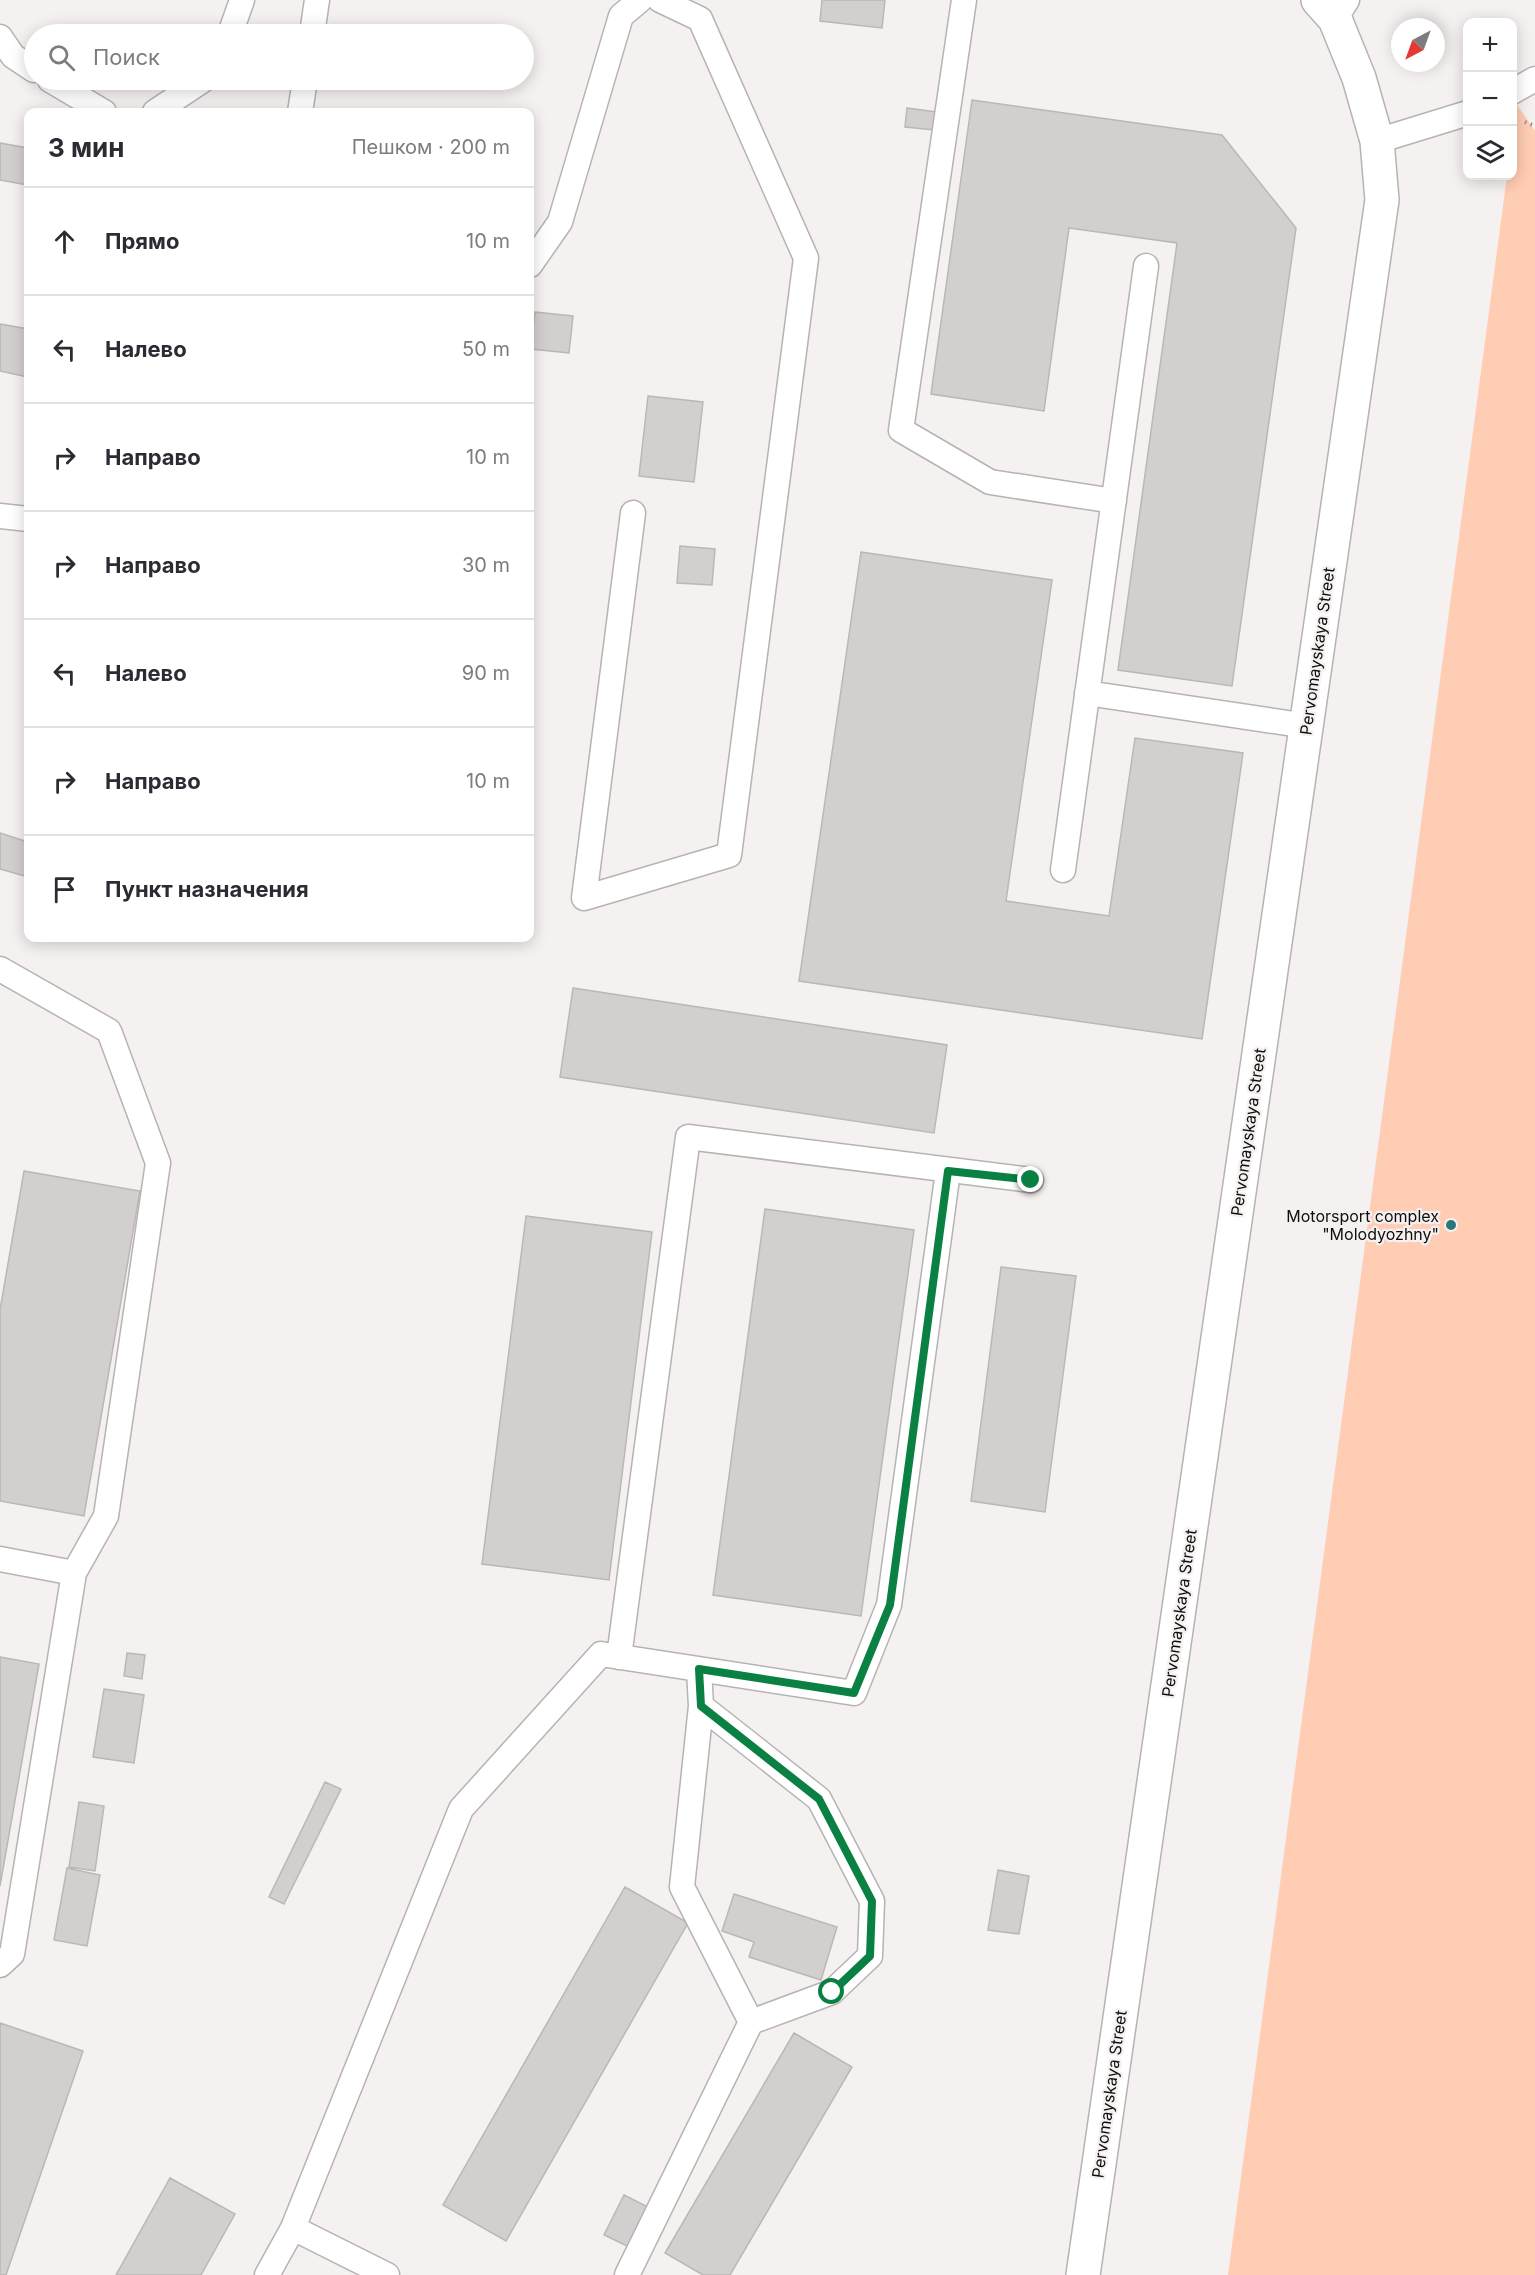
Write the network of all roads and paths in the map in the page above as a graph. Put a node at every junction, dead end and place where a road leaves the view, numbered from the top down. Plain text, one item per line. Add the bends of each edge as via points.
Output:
1 (242, 0) edge
2 (317, 0) edge
3 (640, 0) edge
4 (660, 0) edge
5 (964, 0) edge
6 (1333, 6) edge
7 (234, 24) edge
8 (313, 24) edge
9 (0, 37) edge
10 (24, 63) edge
11 (1535, 79) edge
12 (1517, 89) edge
13 (67, 90) edge
14 (188, 90) edge
15 (303, 90) edge
16 (97, 108) edge
17 (161, 108) edge
18 (301, 108) edge
19 (1463, 114) edge
20 (1377, 141) junction
21 (534, 259) edge
22 (1146, 266) dead end
23 (1114, 501) junction
24 (633, 513) dead end
25 (0, 516) edge
26 (24, 519) edge
27 (1087, 693) junction
28 (1307, 726) junction
29 (1063, 870) dead end
30 (0, 969) edge
31 (948, 1171) junction
32 (1031, 1180) dead end
33 (0, 1559) edge
34 (74, 1573) junction
35 (619, 1656) junction
36 (699, 1669) junction
37 (701, 1706) junction
38 (0, 1965) edge
39 (751, 2022) junction
40 (293, 2228) junction
41 (267, 2275) edge
42 (387, 2275) edge
43 (627, 2275) edge
44 (1083, 2275) edge

1 - 7 lane
2 - 8 lane
3 - 21 lane via 621,16 560,222
4 - 24 lane via 700,19 806,258 729,855 584,898
5 - 23 lane via 901,430 990,482
6 - 20 street, Pervomayskaya Street
9 - 10 lane via 13,56
11 - 12 lane
13 - 16 lane
14 - 17 lane
15 - 18 lane
19 - 20 lane
20 - 28 street, Pervomayskaya Street via 1382,200
22 - 23 lane
23 - 27 lane
25 - 26 lane
27 - 28 lane
27 - 29 lane
28 - 44 street, Pervomayskaya Street
30 - 34 lane via 109,1031 158,1163 106,1516
31 - 32 lane
31 - 35 lane via 688,1137
31 - 36 lane via 890,1605 854,1693
33 - 34 lane
34 - 38 lane via 12,1954
35 - 36 lane
35 - 40 lane via 601,1654 461,1809
36 - 37 lane
37 - 39 lane via 682,1887
37 - 39 lane via 819,1799 872,1901 870,1956 832,1992
39 - 43 lane
40 - 41 lane
40 - 42 lane

